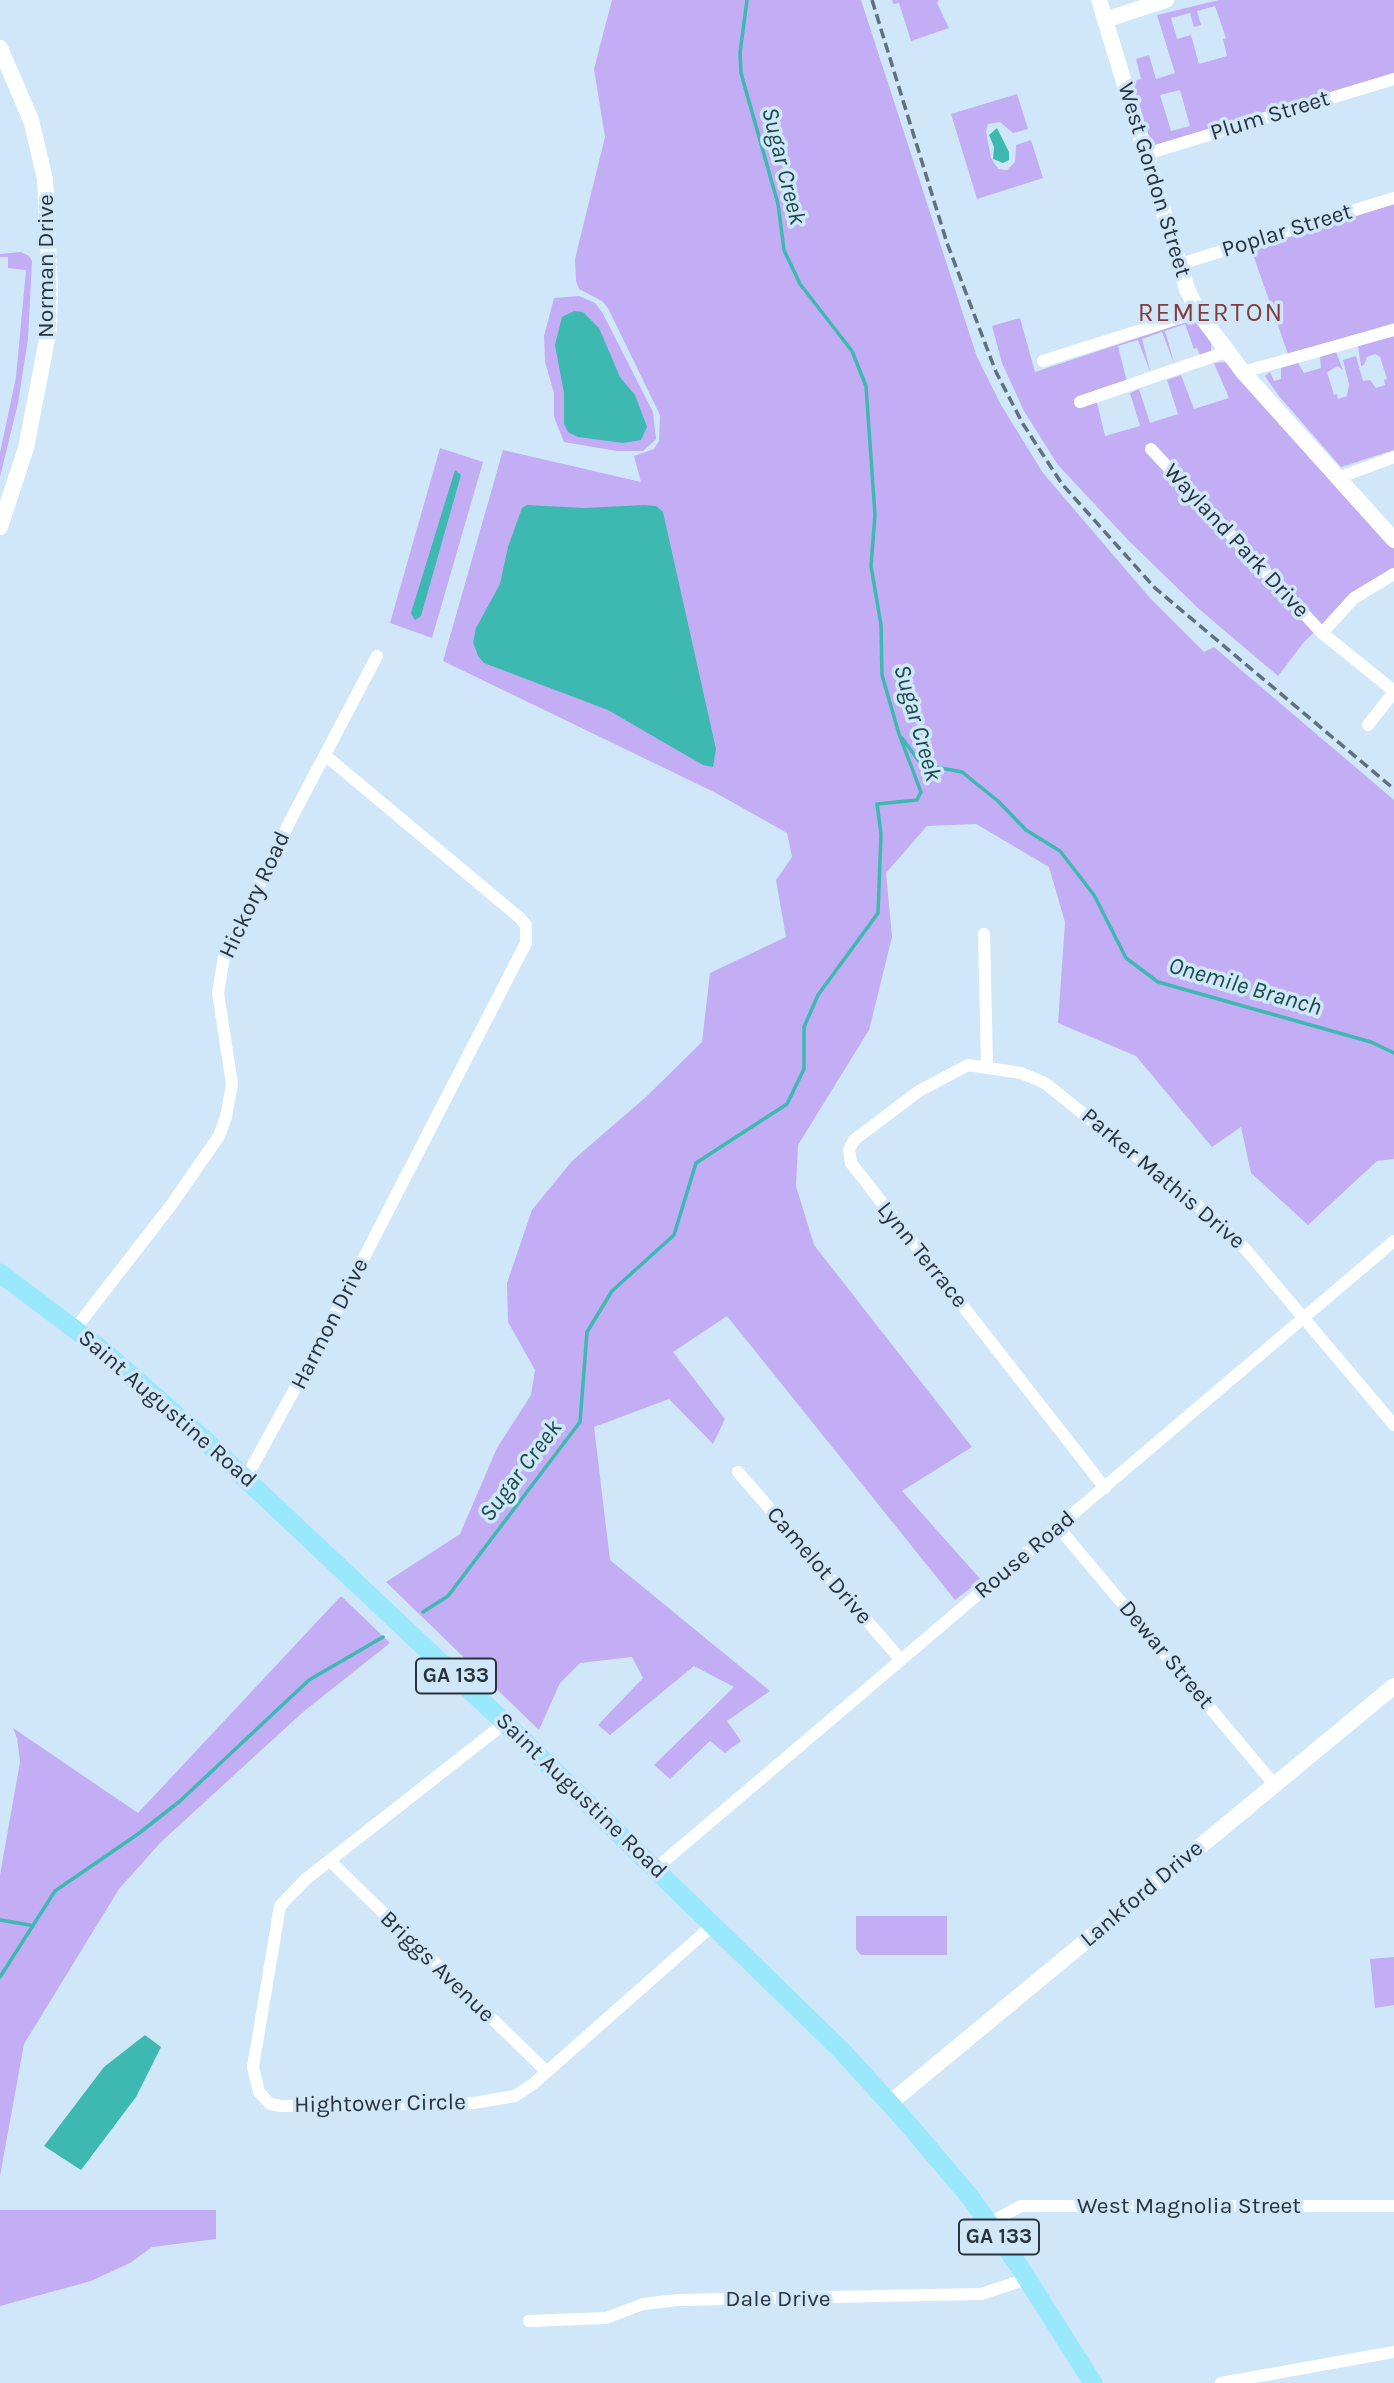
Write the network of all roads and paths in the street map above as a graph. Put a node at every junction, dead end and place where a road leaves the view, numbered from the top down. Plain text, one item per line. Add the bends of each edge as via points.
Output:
1 (1099, 0) edge
2 (1166, 0) edge
3 (1105, 20) junction
4 (0, 48) edge
5 (1394, 79) edge
6 (1146, 154) junction
7 (1394, 198) edge
8 (1180, 264) junction
9 (1198, 312) junction
10 (1394, 330) edge
11 (1226, 352) junction
12 (1042, 361) dead end
13 (1243, 372) junction
14 (1080, 402) dead end
15 (1151, 449) dead end
16 (1394, 457) edge
17 (1338, 478) junction
18 (0, 527) edge
19 (1394, 540) edge
20 (1394, 574) edge
21 (1322, 633) junction
22 (377, 656) dead end
23 (1394, 692) edge
24 (1368, 725) dead end
25 (326, 756) junction
26 (984, 934) dead end
27 (987, 1066) junction
28 (1394, 1241) edge
29 (0, 1273) edge
30 (1305, 1319) junction
31 (75, 1329) junction
32 (1394, 1425) edge
33 (738, 1472) dead end
34 (246, 1478) junction
35 (1105, 1488) junction
36 (1058, 1527) junction
37 (901, 1660) junction
38 (1394, 1686) edge
39 (505, 1723) junction
40 (1274, 1784) junction
41 (330, 1861) junction
42 (655, 1869) junction
43 (713, 1925) junction
44 (547, 2072) junction
45 (890, 2103) junction
46 (1394, 2206) edge
47 (989, 2223) junction
48 (1027, 2279) junction
49 (529, 2321) dead end
50 (1394, 2352) edge
51 (1093, 2383) edge
52 (1221, 2383) edge

1 - 3 street, West Gordon Street
2 - 3 street
3 - 6 street, West Gordon Street
4 - 18 street, Norman Drive via 31,120 46,179 50,288 49,329 34,410
5 - 6 street, Plum Street
6 - 8 street, West Gordon Street
7 - 8 street, Poplar Street
8 - 9 street, West Gordon Street
9 - 11 street, West Gordon Street
9 - 12 street
10 - 13 street
11 - 13 street, West Gordon Street
11 - 14 street
13 - 17 street, West Gordon Street
15 - 21 street, Wayland Park Drive
16 - 17 street
17 - 19 street, West Gordon Street
20 - 21 street, Wayland Park Drive via 1354,598
21 - 23 street, Wayland Park Drive
22 - 25 street, Hickory Road
23 - 24 street
25 - 31 street, Hickory Road via 224,957 218,993 232,1084 219,1136
25 - 34 street, Harmon Drive via 520,918 526,943
26 - 27 street
27 - 30 street, Parker Mathis Drive via 1021,1073 1069,1100 1213,1218
27 - 35 street, Lynn Terrace via 968,1065 919,1091 854,1140 849,1150 851,1163
28 - 30 street, Rouse Road
29 - 31 main road, Saint Augustine Road / GA 133
30 - 32 street, Parker Mathis Drive
30 - 35 street, Rouse Road
31 - 34 main road, Saint Augustine Road / GA 133
33 - 37 street, Camelot Drive
34 - 39 main road, Saint Augustine Road / GA 133
35 - 36 street, Rouse Road
36 - 37 street, Rouse Road
36 - 40 street, Dewar Street
37 - 42 street, Rouse Road
38 - 40 street, Lankford Drive
39 - 41 street, Hightower Circle
39 - 42 main road, Saint Augustine Road / GA 133
40 - 45 street, Lankford Drive
41 - 44 street, Briggs Avenue
41 - 44 street, Hightower Circle via 280,1906 253,2067 259,2092 270,2104 498,2101 526,2090
42 - 43 main road, Saint Augustine Road / GA 133
43 - 44 street, Hightower Circle
43 - 45 main road, Saint Augustine Road / GA 133
45 - 47 main road, Saint Augustine Road / GA 133
46 - 47 street, West Magnolia Street via 1021,2206
47 - 48 main road, Saint Augustine Road / GA 133
48 - 49 street, Dale Drive via 981,2294 678,2301 643,2304 606,2318
48 - 51 main road, Saint Augustine Road / GA 133
50 - 52 street

